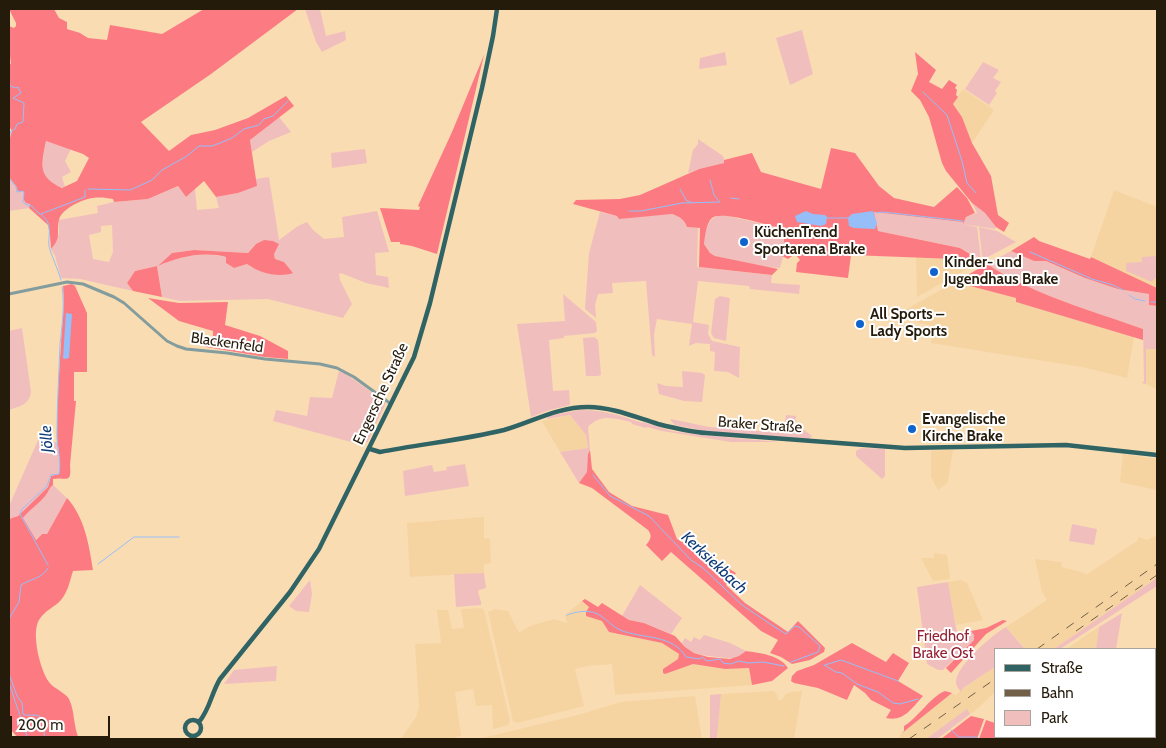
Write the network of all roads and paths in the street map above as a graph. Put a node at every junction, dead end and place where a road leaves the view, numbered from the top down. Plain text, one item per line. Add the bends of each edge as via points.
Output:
1 (497, 9) edge
2 (9, 294) edge
3 (391, 404) junction
4 (370, 448) junction
5 (1157, 455) edge
6 (199, 722) junction
7 (188, 734) junction
8 (184, 739) edge

1 - 3 main road, Engersche Straße via 478,106 425,325
2 - 3 street, Blackenfeld via 67,282 83,284 114,297 177,346 337,368
3 - 4 main road, Engersche Straße
4 - 5 main road, Braker Straße via 380,452 490,432 560,410 588,407 706,433 911,448 1066,445
4 - 6 main road, Engersche Straße via 311,562 220,680 209,708
6 - 7 main road via 192,720 187,723
6 - 7 main road via 200,734
7 - 8 main road

